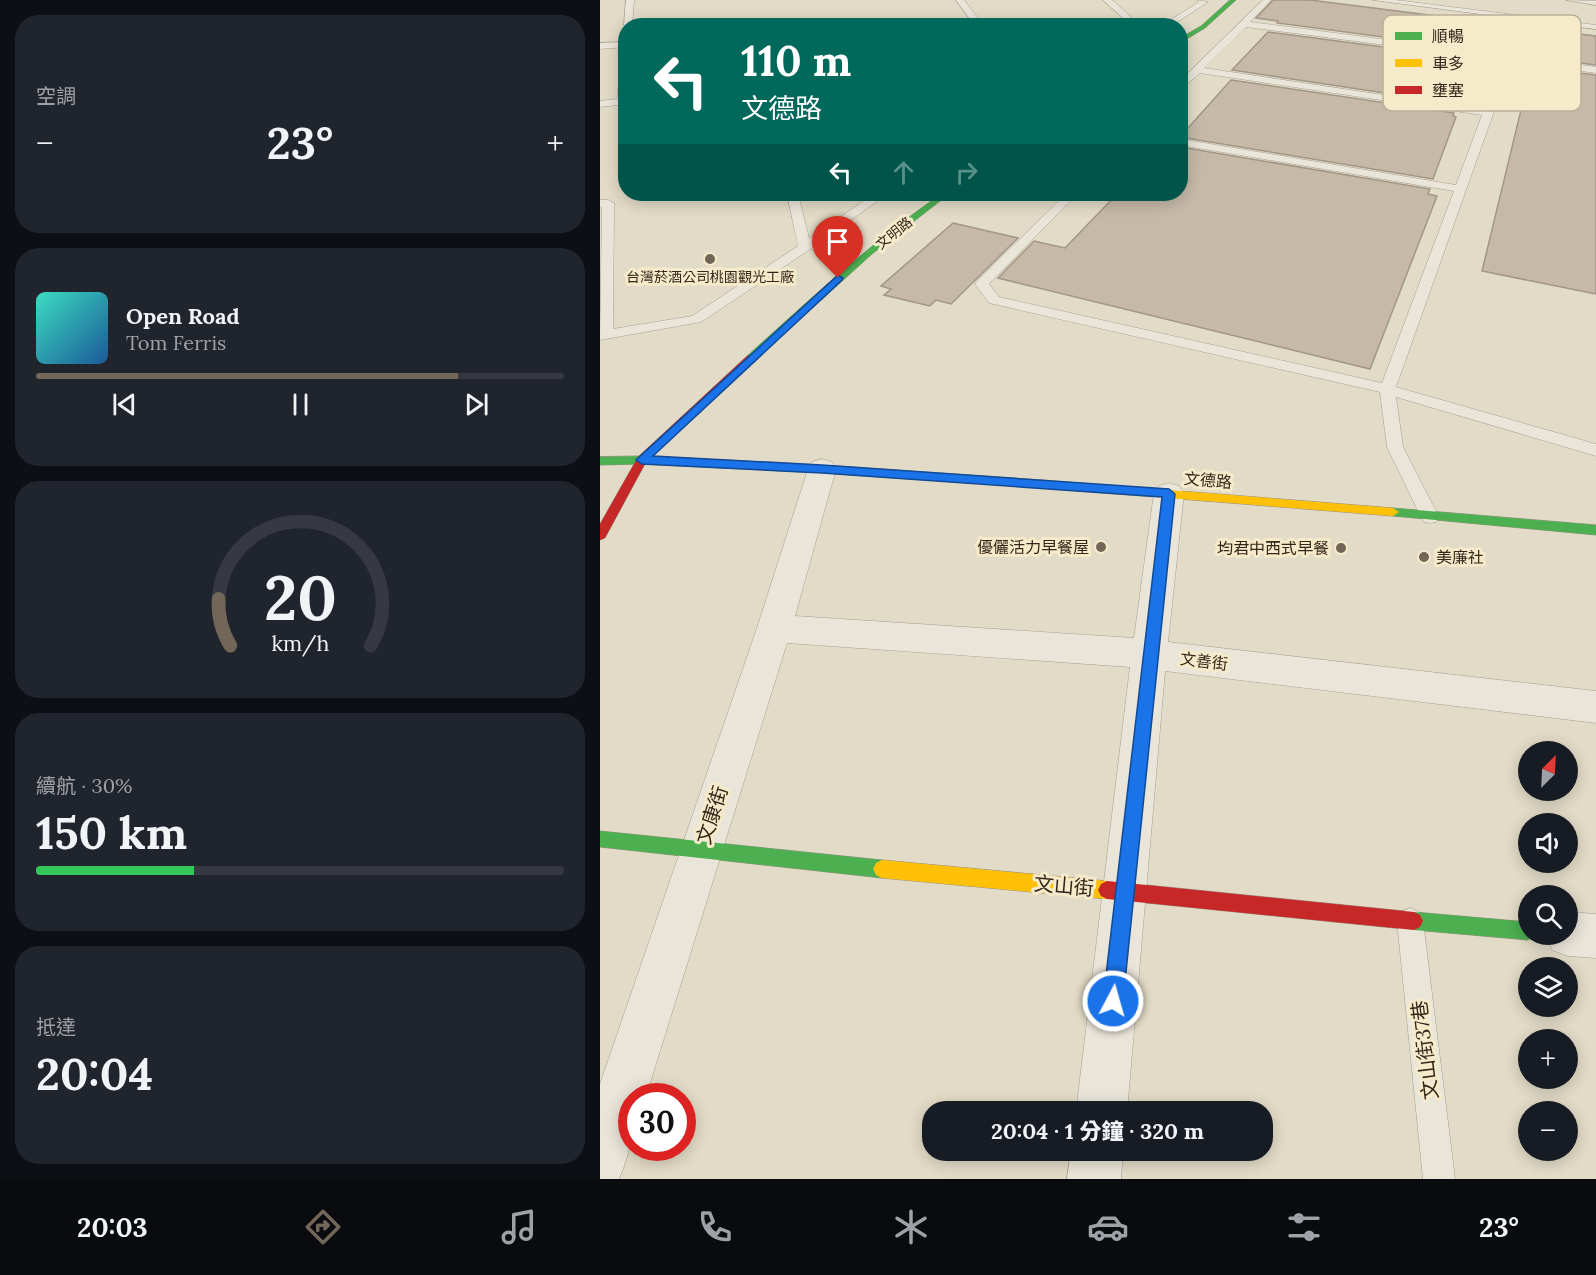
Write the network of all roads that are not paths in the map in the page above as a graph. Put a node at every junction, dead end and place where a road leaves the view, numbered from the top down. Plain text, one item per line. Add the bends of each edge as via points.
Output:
1 (630, 0) edge
2 (960, 0) edge
3 (1107, 0) edge
4 (1201, 0) edge
5 (1233, 0) edge
6 (1267, 0) edge
7 (1377, 0) edge
8 (1570, 0) edge
9 (1408, 2) edge
10 (1596, 3) edge
11 (1506, 15) edge
12 (629, 18) edge
13 (974, 18) edge
14 (1128, 18) edge
15 (1178, 18) edge
16 (1244, 24) junction
17 (1581, 25) edge
18 (1596, 27) edge
19 (1188, 36) edge
20 (1383, 42) edge
21 (618, 45) edge
22 (600, 46) edge
23 (1581, 68) edge
24 (1199, 70) junction
25 (1596, 70) edge
26 (1188, 80) edge
27 (1383, 98) edge
28 (618, 102) edge
29 (600, 104) edge
30 (1467, 111) edge
31 (1488, 111) edge
32 (1487, 114) junction
33 (1188, 143) edge
34 (1459, 189) junction
35 (794, 201) edge
36 (871, 201) edge
37 (935, 201) edge
38 (1065, 201) edge
39 (600, 204) edge
40 (603, 237) edge
41 (805, 247) junction
42 (603, 335) edge
43 (1388, 389) junction
44 (1596, 450) edge
45 (642, 460) junction
46 (600, 461) edge
47 (822, 469) junction
48 (1169, 494) junction
49 (1430, 517) junction
50 (1596, 530) edge
51 (600, 534) edge
52 (774, 628) junction
53 (1149, 654) junction
54 (1596, 707) edge
55 (600, 839) edge
56 (700, 852) junction
57 (1124, 891) junction
58 (1410, 921) junction
59 (1518, 930) edge
60 (1578, 935) edge
61 (1596, 936) edge
62 (1102, 1101) edge
63 (600, 1161) edge
64 (1096, 1161) edge
65 (1094, 1179) edge
66 (1439, 1179) edge

1 - 12 lane
2 - 13 lane
3 - 14 lane
4 - 15 lane via 1204,2
5 - 19 street
6 - 16 lane
7 - 9 lane
8 - 10 lane
9 - 11 lane
16 - 20 lane
16 - 24 lane
17 - 18 lane
21 - 22 lane
23 - 25 lane
24 - 26 lane
24 - 27 lane
28 - 29 lane
30 - 32 lane
31 - 32 lane
32 - 34 lane
33 - 34 lane
34 - 43 lane
35 - 41 lane
36 - 41 lane
37 - 45 street, 文明路 via 822,292
38 - 43 lane via 982,284 994,300
39 - 40 lane via 608,203
40 - 42 lane
41 - 42 lane via 696,319
43 - 44 lane
43 - 49 lane via 1395,447
45 - 46 street, 文德路
45 - 47 street, 文德路
45 - 51 street, 文明路
47 - 48 street, 文德路
47 - 52 street, 文康街
48 - 49 street, 文德路
48 - 53 street
49 - 50 street, 文德路
52 - 53 street, 文善街
52 - 56 street, 文康街
53 - 54 street, 文善街
53 - 57 street
55 - 56 street, 文山街
56 - 57 street, 文山街
56 - 63 street, 文康街
57 - 58 street, 文山街
57 - 62 street
58 - 59 street, 文山街
58 - 66 lane, 文山街37巷
60 - 61 street
64 - 65 street

